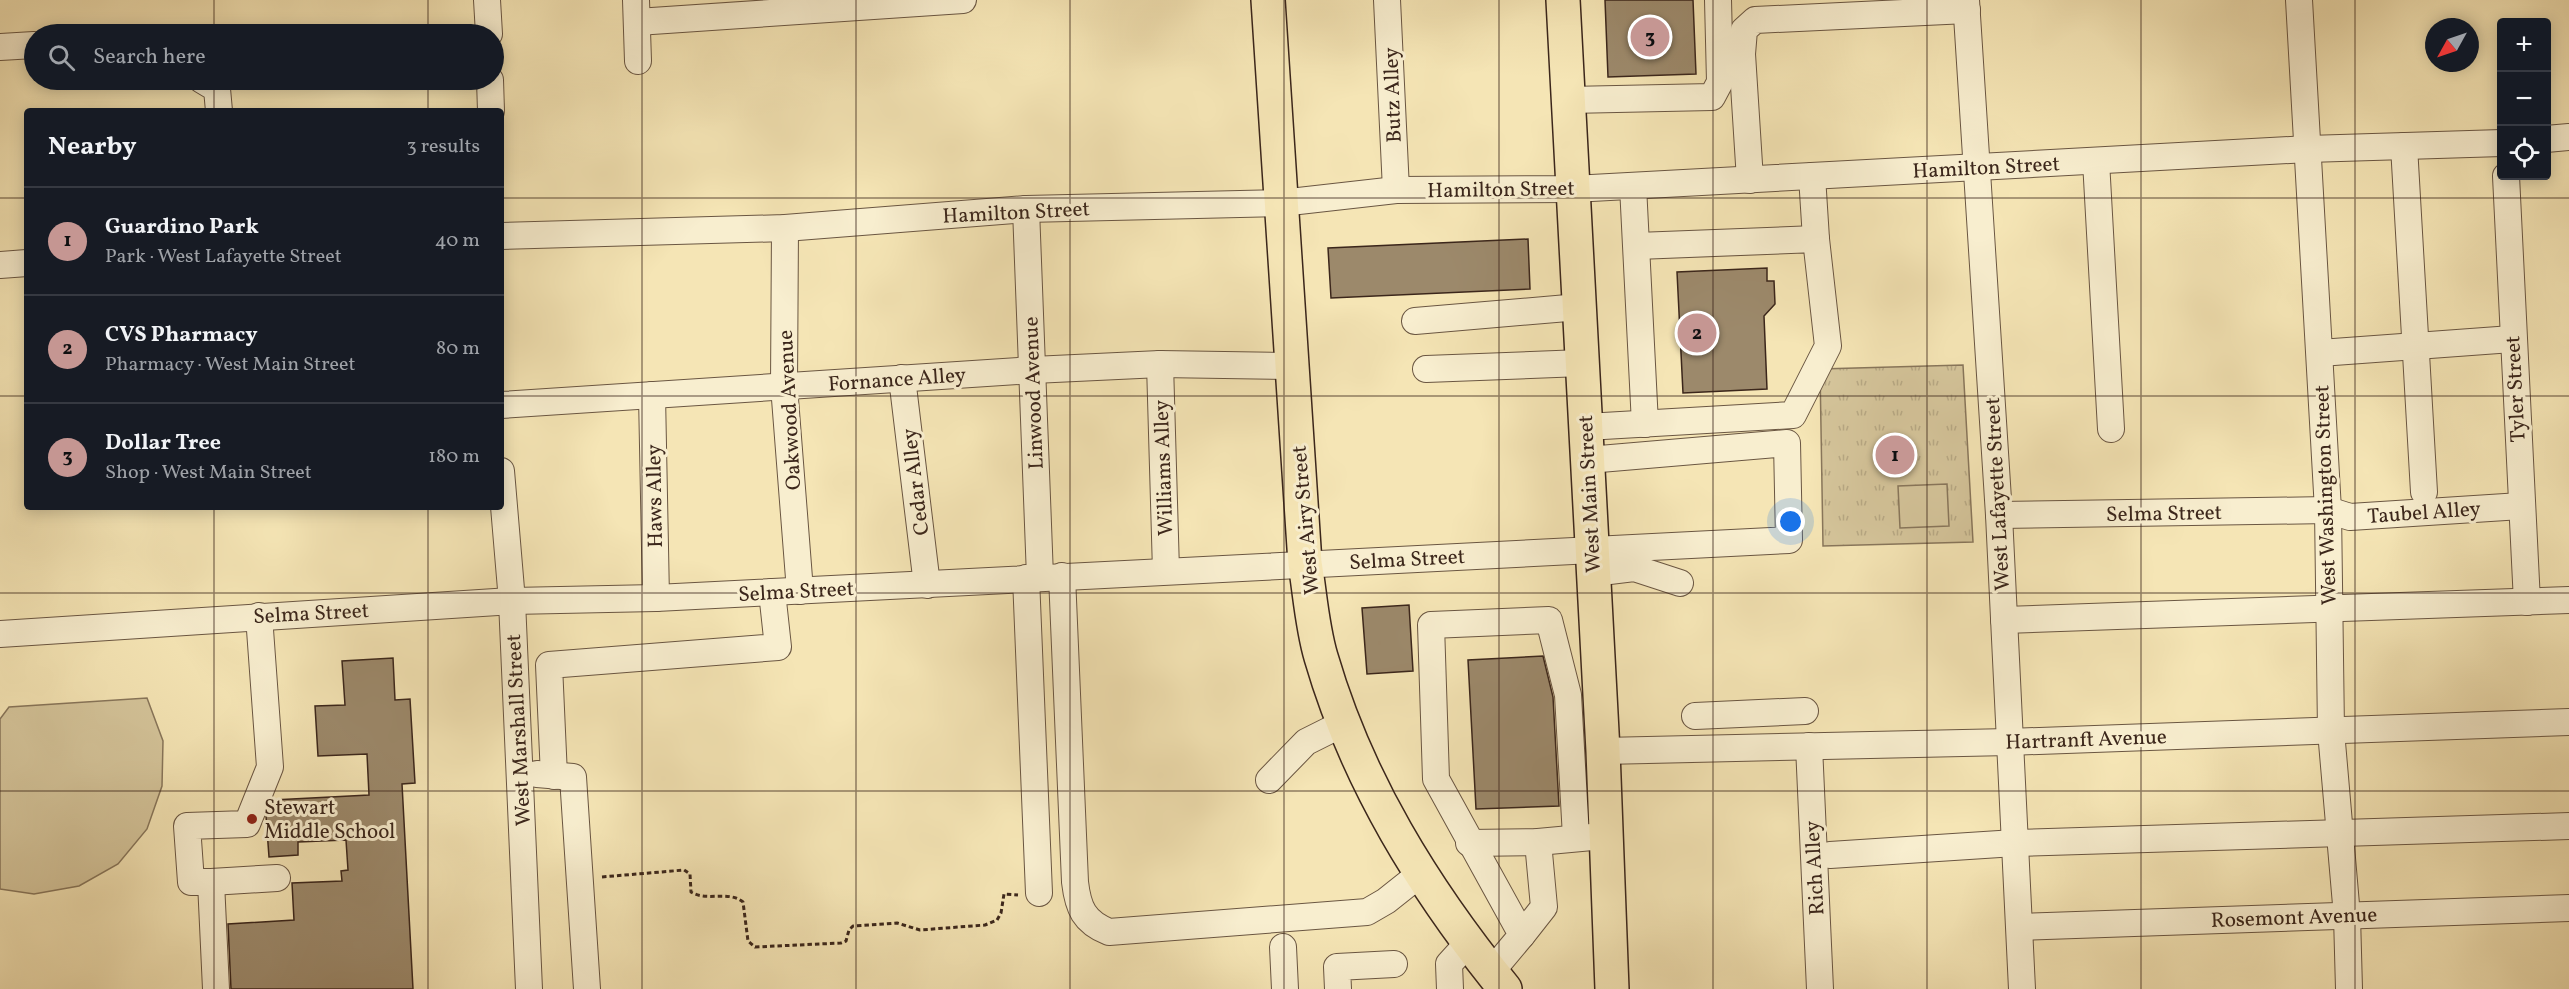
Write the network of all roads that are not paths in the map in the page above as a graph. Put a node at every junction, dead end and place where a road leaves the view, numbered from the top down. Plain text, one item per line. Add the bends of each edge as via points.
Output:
1 (488, 0) edge
2 (963, 0) edge
3 (1268, 0) edge
4 (1388, 0) edge
5 (1563, 0) edge
6 (1718, 0) edge
7 (2299, 0) edge
8 (1967, 5) edge
9 (1758, 10) edge
10 (637, 11) edge
11 (489, 24) edge
12 (24, 46) edge
13 (0, 47) edge
14 (638, 61) dead end
15 (217, 90) edge
16 (490, 90) edge
17 (1569, 100) junction
18 (219, 108) edge
19 (491, 108) edge
20 (2569, 137) edge
21 (2551, 139) edge
22 (2497, 143) edge
23 (2404, 146) junction
24 (2308, 149) junction
25 (2096, 161) junction
26 (1975, 168) junction
27 (1812, 176) junction
28 (1750, 180) junction
29 (2506, 180) edge
30 (1633, 186) junction
31 (1573, 189) junction
32 (1396, 190) junction
33 (1281, 203) junction
34 (1026, 209) junction
35 (785, 228) junction
36 (504, 236) edge
37 (1816, 239) junction
38 (1637, 246) junction
39 (24, 263) edge
40 (0, 265) edge
41 (1579, 307) junction
42 (1415, 321) dead end
43 (2512, 339) junction
44 (2414, 346) junction
45 (2320, 353) junction
46 (1582, 363) junction
47 (1160, 364) junction
48 (1293, 366) junction
49 (1426, 369) dead end
50 (1033, 370) junction
51 (902, 378) junction
52 (784, 386) junction
53 (652, 395) junction
54 (504, 405) edge
55 (1645, 424) junction
56 (1586, 427) junction
57 (2111, 429) dead end
58 (1588, 460) junction
59 (2424, 492) dead end
60 (504, 506) edge
61 (2521, 506) junction
62 (2328, 510) junction
63 (2000, 515) junction
64 (1593, 561) junction
65 (1305, 563) junction
66 (1166, 571) junction
67 (1043, 577) junction
68 (1680, 583) dead end
69 (927, 585) junction
70 (800, 591) junction
71 (772, 592) junction
72 (656, 598) junction
73 (2569, 600) edge
74 (512, 601) junction
75 (2527, 602) junction
76 (2330, 610) junction
77 (259, 616) junction
78 (2004, 620) junction
79 (0, 634) edge
80 (1805, 711) dead end
81 (1730, 714) junction
82 (1695, 716) dead end
83 (2569, 722) edge
84 (1344, 723) junction
85 (2331, 731) junction
86 (2009, 742) junction
87 (1809, 746) junction
88 (1732, 748) junction
89 (1603, 751) junction
90 (520, 772) junction
91 (554, 776) junction
92 (1269, 780) dead end
93 (2569, 826) edge
94 (2340, 832) junction
95 (1591, 837) junction
96 (1538, 842) junction
97 (1469, 843) junction
98 (2015, 843) junction
99 (1830, 855) dead end
100 (1420, 874) junction
101 (277, 879) dead end
102 (211, 882) junction
103 (1039, 893) road end
104 (2569, 908) edge
105 (2347, 916) junction
106 (2020, 927) junction
107 (1522, 935) junction
108 (1469, 942) junction
109 (1283, 947) dead end
110 (1394, 964) dead end
111 (1498, 980) edge
112 (216, 989) edge
113 (529, 989) edge
114 (587, 989) edge
115 (1285, 989) edge
116 (1338, 989) edge
117 (1450, 989) edge
118 (1612, 989) edge
119 (1820, 989) edge
120 (2022, 989) edge
121 (2349, 989) edge

1 - 11 street
2 - 10 street
3 - 33 main road, West Airy Street
4 - 32 street, Butz Alley
5 - 17 main road, West Main Street
6 - 17 street via 1720,82 1712,97
7 - 24 street, West Washington Street
8 - 9 street
8 - 26 street, West Lafayette Street
9 - 28 street via 1755,20 1744,30 1742,54
10 - 14 street
12 - 13 street
15 - 18 street
16 - 19 street
17 - 31 main road, West Main Street
20 - 21 street
22 - 23 street, Hamilton Street
23 - 24 street, Hamilton Street
23 - 44 street
24 - 25 street, Hamilton Street
24 - 45 street, West Washington Street
25 - 26 street, Hamilton Street
25 - 57 street
26 - 27 street, Hamilton Street
26 - 63 street, West Lafayette Street
27 - 28 street, Hamilton Street
27 - 37 street
28 - 30 street, Hamilton Street
29 - 43 street, Tyler Street
30 - 31 street, Hamilton Street
30 - 38 street
31 - 32 street, Hamilton Street
31 - 41 main road, West Main Street
32 - 33 street, Hamilton Street
33 - 34 street, Hamilton Street
33 - 48 main road, West Airy Street
34 - 35 street, Hamilton Street
34 - 50 street, Linwood Avenue
35 - 36 street, Hamilton Street
35 - 52 street, Oakwood Avenue
37 - 38 street
37 - 55 street via 1828,346 1793,415
38 - 55 street
39 - 40 street
41 - 42 street
41 - 46 main road, West Main Street
43 - 44 street
43 - 61 street, Tyler Street
44 - 45 street
44 - 59 street
45 - 62 street, West Washington Street
46 - 49 street
46 - 56 main road, West Main Street
47 - 48 street, Fornance Alley
47 - 50 street, Fornance Alley
47 - 66 street, Williams Alley
48 - 65 main road, West Airy Street
50 - 51 street, Fornance Alley
50 - 67 street, Linwood Avenue
51 - 52 street, Fornance Alley
51 - 69 street, Cedar Alley
52 - 53 street, Fornance Alley
52 - 70 street, Oakwood Avenue
53 - 54 street, Fornance Alley
53 - 72 street, Haws Alley
55 - 56 street
56 - 58 main road, West Main Street
58 - 64 main road, West Main Street
58 - 64 street via 1786,443 1789,540
60 - 74 street, West Marshall Street
61 - 62 street, Taubel Alley via 2349,517
61 - 75 street, Tyler Street
62 - 63 street, Selma Street
62 - 76 street, West Washington Street
63 - 78 street, West Lafayette Street
64 - 65 street, Selma Street
64 - 68 street via 1634,568
64 - 89 main road, West Main Street
65 - 66 street, Selma Street
65 - 84 main road, West Airy Street via 1321,656
66 - 67 street, Selma Street
67 - 69 street, Selma Street
67 - 100 street via 1077,903 1084,918 1095,927 1109,932 1367,912
67 - 103 street
69 - 70 street, Selma Street
70 - 71 street, Selma Street
71 - 72 street, Selma Street
71 - 91 street via 777,647 549,665
72 - 74 street, Selma Street
73 - 75 street
74 - 77 street, Selma Street
74 - 90 street, West Marshall Street
75 - 76 street
76 - 78 street
76 - 85 street, West Washington Street
77 - 79 street, Selma Street
77 - 102 street via 270,767 247,824 187,826 190,882
78 - 86 street, West Lafayette Street
80 - 81 street
81 - 82 street
81 - 88 street
83 - 85 street, Hartranft Avenue
84 - 92 street via 1306,742
84 - 100 main road, West Airy Street via 1376,797
85 - 86 street, Hartranft Avenue
85 - 94 street, West Washington Street
86 - 87 street, Hartranft Avenue
86 - 98 street, West Lafayette Street
87 - 88 street, Hartranft Avenue
87 - 119 street, Rich Alley
88 - 89 street, Hartranft Avenue
89 - 95 main road, West Main Street
90 - 91 street
90 - 113 street, West Marshall Street
91 - 114 street via 573,777
93 - 94 street
94 - 98 street
94 - 105 street, West Washington Street
95 - 96 street
95 - 97 street via 1568,695 1549,620 1431,625 1436,779
95 - 118 main road, West Main Street
96 - 97 street
96 - 107 street via 1544,907
97 - 107 street
98 - 99 street
98 - 106 street, West Lafayette Street
100 - 108 main road, West Airy Street
101 - 102 street
102 - 112 street
104 - 105 street, Rosemont Avenue
105 - 106 street, Rosemont Avenue
105 - 121 street, West Washington Street
106 - 120 street, West Lafayette Street
107 - 111 street
108 - 111 main road, West Airy Street
108 - 117 street via 1449,963
109 - 115 street
110 - 116 street via 1336,967

